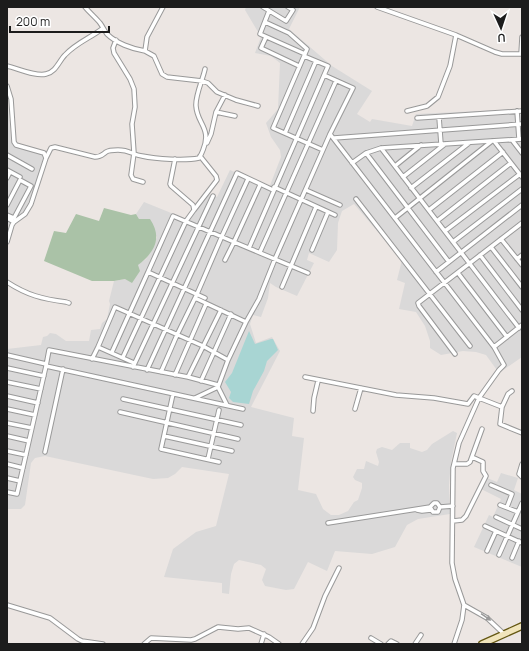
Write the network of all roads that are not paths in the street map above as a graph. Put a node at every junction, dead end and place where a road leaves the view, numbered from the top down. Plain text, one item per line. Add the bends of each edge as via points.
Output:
1 (85, 7) edge
2 (163, 7) edge
3 (263, 7) edge
4 (288, 7) edge
5 (377, 7) edge
6 (386, 8) edge
7 (269, 11) junction
8 (264, 22) junction
9 (102, 28) junction
10 (456, 35) junction
11 (522, 36) edge
12 (266, 37) junction
13 (116, 40) junction
14 (145, 51) junction
15 (522, 54) edge
16 (304, 55) junction
17 (316, 61) junction
18 (7, 66) edge
19 (299, 66) junction
20 (205, 69) dead end
21 (324, 75) junction
22 (202, 81) junction
23 (336, 81) junction
24 (7, 86) edge
25 (225, 95) junction
26 (258, 106) dead end
27 (407, 111) dead end
28 (520, 111) edge
29 (216, 112) junction
30 (235, 116) dead end
31 (439, 117) junction
32 (417, 118) dead end
33 (520, 124) edge
34 (440, 130) junction
35 (285, 133) junction
36 (330, 134) junction
37 (296, 138) junction
38 (334, 138) junction
39 (521, 139) edge
40 (512, 140) junction
41 (494, 141) junction
42 (470, 142) junction
43 (309, 143) junction
44 (206, 144) junction
45 (443, 144) junction
46 (421, 145) junction
47 (381, 148) junction
48 (323, 150) junction
49 (503, 152) junction
50 (134, 153) junction
51 (366, 153) junction
52 (522, 153) edge
53 (7, 156) edge
54 (20, 156) dead end
55 (200, 156) junction
56 (46, 158) junction
57 (175, 159) junction
58 (17, 161) junction
59 (352, 163) junction
60 (511, 163) junction
61 (395, 166) junction
62 (32, 169) dead end
63 (9, 171) edge
64 (521, 175) edge
65 (20, 176) dead end
66 (403, 177) junction
67 (7, 178) edge
68 (248, 179) junction
69 (143, 182) dead end
70 (260, 185) junction
71 (411, 188) junction
72 (273, 189) junction
73 (522, 189) edge
74 (306, 190) junction
75 (286, 193) junction
76 (213, 196) dead end
77 (420, 198) junction
78 (356, 199) dead end
79 (301, 200) junction
80 (7, 205) edge
81 (340, 205) dead end
82 (522, 205) edge
83 (316, 207) junction
84 (407, 208) junction
85 (194, 210) junction
86 (429, 210) junction
87 (328, 212) junction
88 (7, 215) edge
89 (335, 215) dead end
90 (7, 218) edge
91 (395, 218) junction
92 (186, 221) junction
93 (437, 221) junction
94 (14, 222) junction
95 (522, 223) edge
96 (198, 226) junction
97 (210, 231) junction
98 (445, 231) junction
99 (222, 236) junction
100 (501, 239) junction
101 (7, 242) edge
102 (234, 242) junction
103 (453, 242) junction
104 (491, 247) junction
105 (249, 248) junction
106 (312, 250) dead end
107 (260, 252) junction
108 (461, 253) junction
109 (480, 255) junction
110 (522, 255) edge
111 (275, 259) junction
112 (517, 259) junction
113 (225, 260) dead end
114 (449, 262) junction
115 (470, 264) junction
116 (291, 266) junction
117 (522, 266) edge
118 (148, 272) junction
119 (436, 272) junction
120 (308, 273) dead end
121 (458, 273) junction
122 (160, 277) junction
123 (7, 282) edge
124 (172, 283) junction
125 (444, 283) junction
126 (282, 287) dead end
127 (522, 287) edge
128 (184, 289) junction
129 (430, 294) junction
130 (196, 296) junction
131 (205, 298) dead end
132 (68, 303) dead end
133 (206, 304) junction
134 (221, 310) junction
135 (522, 310) edge
136 (129, 314) junction
137 (232, 314) junction
138 (141, 319) junction
139 (246, 322) junction
140 (153, 324) junction
141 (520, 327) edge
142 (165, 330) junction
143 (177, 335) junction
144 (507, 337) junction
145 (190, 341) junction
146 (202, 346) junction
147 (470, 346) dead end
148 (98, 347) junction
149 (494, 347) junction
150 (112, 352) junction
151 (214, 352) junction
152 (455, 354) dead end
153 (7, 355) edge
154 (123, 358) junction
155 (92, 359) junction
156 (228, 360) junction
157 (46, 365) junction
158 (134, 365) junction
159 (7, 368) edge
160 (63, 369) junction
161 (147, 370) junction
162 (161, 372) junction
163 (175, 375) junction
164 (44, 376) junction
165 (188, 377) junction
166 (305, 377) dead end
167 (201, 380) junction
168 (318, 381) junction
169 (7, 382) edge
170 (218, 386) junction
171 (361, 388) junction
172 (41, 389) junction
173 (512, 391) dead end
174 (173, 394) junction
175 (7, 396) edge
176 (195, 398) junction
177 (479, 398) junction
178 (123, 399) dead end
179 (38, 403) junction
180 (227, 406) junction
181 (502, 406) junction
182 (7, 409) edge
183 (170, 409) junction
184 (243, 409) dead end
185 (355, 409) dead end
186 (219, 410) dead end
187 (313, 411) dead end
188 (120, 412) dead end
189 (35, 415) junction
190 (217, 420) junction
191 (7, 423) edge
192 (167, 423) junction
193 (241, 425) dead end
194 (32, 428) junction
195 (482, 429) dead end
196 (214, 433) junction
197 (522, 433) edge
198 (7, 436) edge
199 (164, 436) junction
200 (238, 439) dead end
201 (29, 441) junction
202 (210, 446) junction
203 (7, 451) edge
204 (232, 451) dead end
205 (45, 452) dead end
206 (26, 455) junction
207 (472, 457) junction
208 (208, 460) junction
209 (219, 462) dead end
210 (7, 464) edge
211 (454, 464) junction
212 (522, 464) edge
213 (23, 468) junction
214 (522, 477) edge
215 (7, 478) edge
216 (20, 481) junction
217 (491, 484) dead end
218 (7, 492) edge
219 (522, 503) edge
220 (500, 504) dead end
221 (453, 506) junction
222 (440, 507) junction
223 (507, 507) junction
224 (431, 508) junction
225 (518, 512) junction
226 (496, 517) dead end
227 (453, 521) junction
228 (328, 523) dead end
229 (512, 524) junction
230 (485, 526) dead end
231 (522, 529) edge
232 (496, 531) junction
233 (507, 536) junction
234 (520, 542) edge
235 (487, 551) dead end
236 (499, 555) dead end
237 (512, 558) dead end
238 (339, 568) dead end
239 (7, 606) edge
240 (464, 606) junction
241 (522, 626) edge
242 (264, 634) junction
243 (504, 634) junction
244 (421, 635) dead end
245 (371, 638) dead end
246 (79, 642) edge
247 (102, 644) edge
248 (144, 644) edge
249 (261, 644) edge
250 (279, 644) edge
251 (302, 644) edge
252 (381, 644) edge
253 (388, 644) edge
254 (397, 644) edge
255 (415, 644) edge
256 (454, 644) edge
257 (482, 644) edge

1 - 9 street
2 - 14 street via 147,37
3 - 7 street
4 - 7 street via 293,10 286,21
5 - 6 street
6 - 10 street
7 - 8 street
8 - 12 street via 260,34
8 - 16 street via 289,33 307,49
9 - 13 street
9 - 18 street via 72,48 54,70 47,74
10 - 15 street via 502,54
10 - 27 street via 450,66 438,97 427,106
11 - 15 street
12 - 16 street
12 - 19 street via 261,48
13 - 14 street
13 - 50 street via 114,53 134,89
14 - 22 street via 154,56 164,76
16 - 17 street
16 - 19 street
17 - 21 street via 328,66
17 - 35 street
19 - 35 street via 273,126 274,129
20 - 22 street
21 - 23 street
21 - 37 street
22 - 25 street via 208,83 214,91
22 - 44 street via 196,106 204,127
23 - 36 street via 353,88
23 - 43 street
24 - 56 street via 14,142 16,145 44,153
25 - 26 street
25 - 29 street
28 - 31 street
28 - 33 street
29 - 30 street
29 - 44 street via 210,138
31 - 32 street
31 - 34 street
33 - 34 street
33 - 39 street
34 - 38 street
34 - 45 street
35 - 37 street
36 - 38 street
36 - 48 street
37 - 43 street
37 - 72 street
38 - 59 street
39 - 40 street
40 - 41 street
40 - 52 street
41 - 42 street
41 - 49 street
41 - 77 street
42 - 45 street
42 - 71 street
43 - 48 street
43 - 75 street
44 - 55 street
45 - 46 street
45 - 66 street
46 - 47 street
46 - 61 street
47 - 51 street
47 - 61 street
48 - 74 street
49 - 60 street
49 - 86 street
50 - 56 street via 109,150 101,157 95,157 54,147
50 - 57 street via 146,157
50 - 69 street via 131,177
51 - 59 street
51 - 84 street
53 - 58 street
54 - 58 street
55 - 57 street
55 - 85 street via 217,180
56 - 94 street via 29,209
57 - 85 street via 170,184 193,205
58 - 62 street
59 - 91 street
60 - 64 street
60 - 93 street
61 - 66 street
63 - 65 street
63 - 67 street
64 - 98 street
66 - 71 street
68 - 70 street
68 - 97 street via 237,174
68 - 99 street
70 - 72 street
70 - 102 street
71 - 77 street
72 - 75 street
72 - 105 street
73 - 103 street
74 - 79 street
74 - 81 street
75 - 79 street
75 - 107 street
76 - 96 street
77 - 84 street
77 - 86 street
78 - 129 street
79 - 83 street
79 - 111 street
80 - 88 street via 20,180 31,186 14,218
82 - 108 street
83 - 87 street
83 - 116 street
84 - 91 street
84 - 114 street
85 - 92 street
86 - 93 street
87 - 89 street
87 - 106 street
90 - 94 street
91 - 119 street
92 - 96 street
92 - 118 street via 173,216
92 - 122 street
93 - 98 street
94 - 101 street
95 - 100 street
96 - 97 street
96 - 124 street
97 - 99 street
97 - 128 street
98 - 103 street
99 - 102 street
99 - 130 street
100 - 104 street
100 - 112 street
102 - 105 street
102 - 113 street
103 - 108 street
104 - 109 street
104 - 127 street
105 - 107 street
107 - 111 street
108 - 114 street
108 - 115 street
109 - 115 street
109 - 135 street
110 - 112 street
111 - 116 street
111 - 139 street via 259,299
112 - 117 street
114 - 119 street
115 - 121 street
115 - 141 street
116 - 120 street
116 - 126 street
118 - 122 street
118 - 136 street
119 - 125 street
121 - 125 street
121 - 144 street
122 - 124 street
122 - 138 street
123 - 132 street via 38,298
124 - 128 street
124 - 140 street
125 - 129 street
125 - 149 street
128 - 130 street
128 - 142 street
129 - 147 street
129 - 152 street via 418,304
130 - 131 street
130 - 133 street
130 - 143 street
133 - 134 street
133 - 145 street
134 - 137 street
134 - 146 street
136 - 138 street
136 - 148 street via 115,307
136 - 150 street
137 - 139 street
137 - 151 street
138 - 140 street
138 - 154 street
139 - 156 street
140 - 142 street
140 - 158 street
141 - 144 street
142 - 143 street
142 - 161 street
143 - 145 street
143 - 162 street
144 - 149 street
145 - 146 street
145 - 163 street
146 - 151 street
146 - 165 street
148 - 150 street
148 - 155 street
149 - 177 street via 504,365
150 - 154 street
151 - 156 street
151 - 167 street
153 - 157 street
154 - 158 street
155 - 157 street via 49,350
155 - 158 street
156 - 170 street
157 - 160 street
157 - 164 street
158 - 161 street
159 - 164 street
160 - 174 street
160 - 205 street
161 - 162 street
162 - 163 street
163 - 165 street
164 - 172 street
165 - 167 street
166 - 168 street
167 - 170 street
168 - 171 street
168 - 187 street
169 - 172 street
170 - 176 street
170 - 180 street
171 - 177 street via 468,404 473,397
171 - 185 street
172 - 179 street
173 - 181 street
174 - 176 street
174 - 183 street
175 - 179 street
176 - 180 street
177 - 181 street
177 - 211 street via 459,443
178 - 183 street
179 - 189 street
180 - 184 street
181 - 197 street via 500,424
182 - 189 street
183 - 190 street
183 - 192 street
186 - 190 street
188 - 192 street
189 - 194 street
190 - 193 street
190 - 196 street
191 - 194 street
192 - 196 street
192 - 199 street
194 - 201 street
195 - 207 street
196 - 200 street
196 - 202 street
198 - 201 street
199 - 202 street
199 - 208 street via 161,449
201 - 206 street
202 - 204 street
202 - 208 street
203 - 206 street
206 - 213 street
207 - 211 street via 469,463
207 - 227 street via 482,462 486,476 466,516 462,520
208 - 209 street
210 - 213 street
211 - 221 street
212 - 214 street via 519,474
213 - 216 street
215 - 216 street
216 - 218 street via 17,494
217 - 223 street via 512,494
219 - 225 street
220 - 223 street
221 - 222 street
221 - 227 street
222 - 224 street via 434,503
222 - 224 street via 435,513
223 - 225 street
224 - 228 street via 421,507 416,510
225 - 229 street
226 - 229 street
227 - 240 street via 452,564
229 - 231 street
229 - 233 street
230 - 232 street
232 - 233 street
232 - 235 street
233 - 234 street
233 - 236 street
234 - 237 street
238 - 251 street via 313,628
239 - 246 street via 50,618
240 -> 243 street via 487,618
240 - 256 street
241 - 243 street
242 - 248 street via 249,628 220,627 195,639 151,638
242 - 249 street
242 - 250 street
243 - 257 street
244 - 255 street
245 - 252 street
246 - 247 street
253 - 254 street via 391,641

